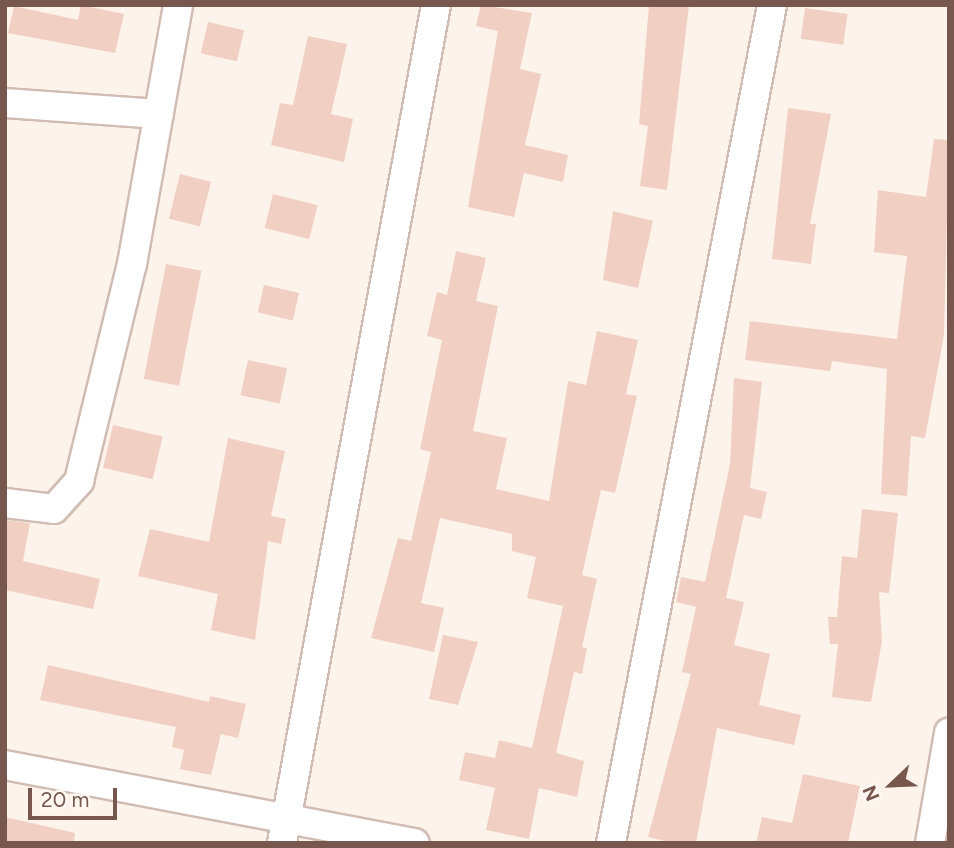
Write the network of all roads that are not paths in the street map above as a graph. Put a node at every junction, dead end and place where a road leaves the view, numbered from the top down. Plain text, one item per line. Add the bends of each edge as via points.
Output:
1 (178, 5) edge
2 (436, 5) edge
3 (772, 5) edge
4 (5, 103) edge
5 (159, 114) junction
6 (5, 503) edge
7 (949, 733) edge
8 (5, 765) edge
9 (284, 832) edge
10 (415, 843) edge
11 (611, 843) edge
12 (930, 843) edge

1 - 5 street
2 - 9 street
3 - 11 street
4 - 5 street
5 - 6 street via 132,264 79,481 54,509
7 - 12 street
8 - 9 street
9 - 10 street

